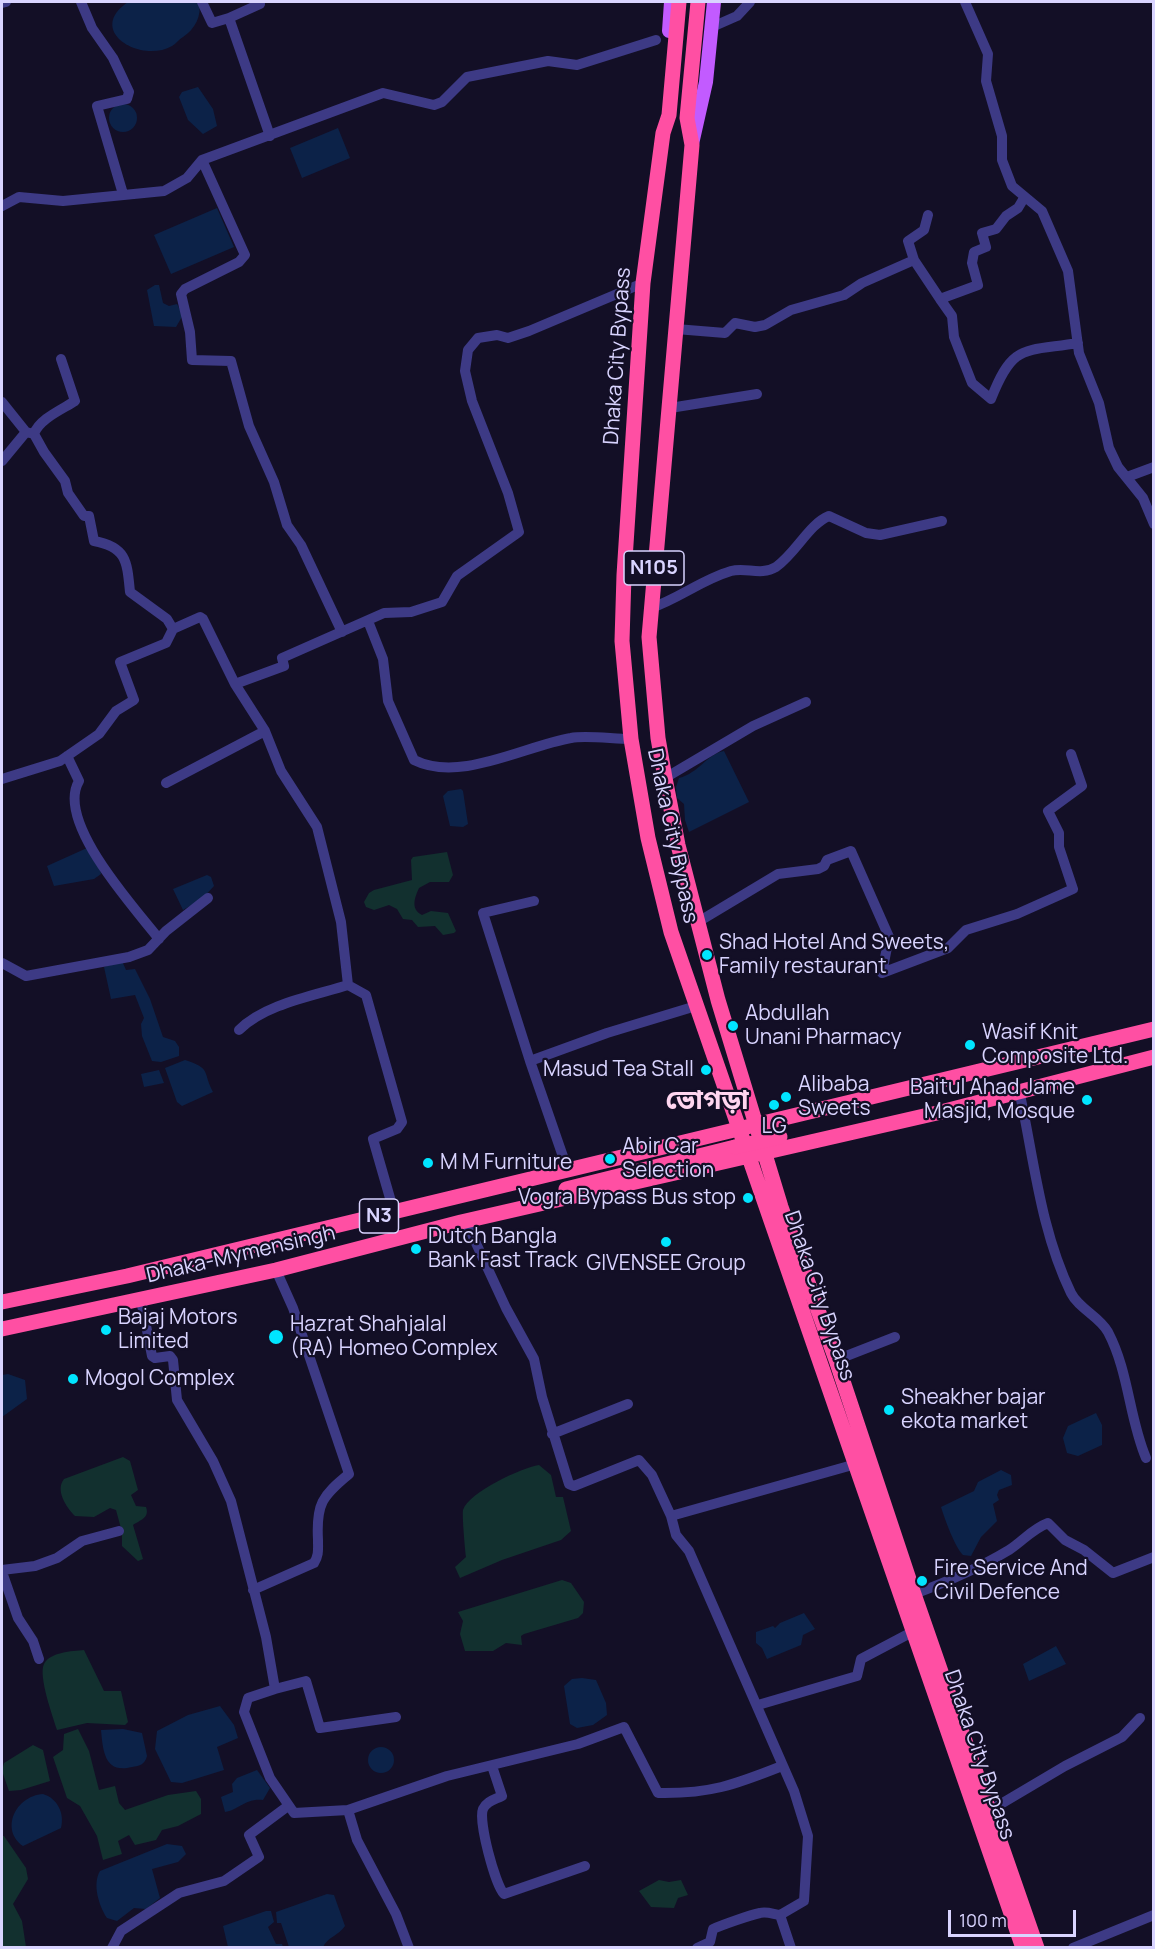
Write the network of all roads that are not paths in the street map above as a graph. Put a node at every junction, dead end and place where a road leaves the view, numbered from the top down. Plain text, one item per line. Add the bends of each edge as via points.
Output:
1 (6, 2) edge
2 (81, 2) edge
3 (202, 2) edge
4 (259, 2) edge
5 (671, 2) edge
6 (679, 2) edge
7 (698, 2) edge
8 (714, 2) edge
9 (750, 2) edge
10 (965, 2) edge
11 (2, 3) edge
12 (230, 18) junction
13 (712, 27) junction
14 (656, 40) dead end
15 (664, 129) junction
16 (270, 136) junction
17 (692, 145) junction
18 (202, 160) junction
19 (123, 194) junction
20 (1024, 198) junction
21 (2, 206) edge
22 (928, 215) dead end
23 (914, 260) junction
24 (643, 284) junction
25 (940, 299) junction
26 (676, 329) junction
27 (1078, 344) junction
28 (61, 359) dead end
29 (757, 394) dead end
30 (2, 402) edge
31 (670, 408) junction
32 (30, 433) junction
33 (2, 461) edge
34 (1154, 467) edge
35 (1127, 477) junction
36 (942, 520) dead end
37 (1154, 524) edge
38 (651, 608) junction
39 (368, 621) junction
40 (173, 629) junction
41 (342, 632) junction
42 (235, 684) junction
43 (806, 702) dead end
44 (265, 731) junction
45 (631, 739) junction
46 (1071, 754) dead end
47 (67, 756) junction
48 (665, 778) junction
49 (2, 779) edge
50 (166, 783) dead end
51 (208, 897) dead end
52 (534, 901) dead end
53 (698, 922) junction
54 (159, 939) junction
55 (2, 963) edge
56 (348, 985) junction
57 (696, 1006) junction
58 (1154, 1029) edge
59 (239, 1030) dead end
60 (1154, 1057) edge
61 (530, 1061) junction
62 (1019, 1090) junction
63 (755, 1125) junction
64 (739, 1130) junction
65 (780, 1137) dead end
66 (764, 1154) junction
67 (748, 1158) junction
68 (568, 1171) junction
69 (394, 1212) junction
70 (461, 1222) junction
71 (276, 1270) junction
72 (141, 1300) junction
73 (2, 1302) edge
74 (2, 1321) edge
75 (2, 1329) edge
76 (895, 1337) dead end
77 (836, 1360) junction
78 (628, 1404) dead end
79 (552, 1434) junction
80 (1146, 1458) dead end
81 (856, 1464) junction
82 (670, 1516) junction
83 (119, 1531) dead end
84 (1154, 1557) edge
85 (2, 1571) edge
86 (253, 1590) junction
87 (914, 1594) junction
88 (914, 1631) junction
89 (39, 1659) dead end
90 (275, 1689) junction
91 (758, 1705) junction
92 (396, 1717) dead end
93 (1140, 1718) dead end
94 (492, 1766) junction
95 (782, 1766) junction
96 (288, 1806) junction
97 (348, 1810) junction
98 (990, 1811) junction
99 (585, 1866) dead end
100 (780, 1915) junction
101 (1154, 1915) edge
102 (112, 1947) edge
103 (409, 1947) edge
104 (697, 1947) edge
105 (791, 1947) edge
106 (1023, 1947) edge
107 (1037, 1947) edge
108 (1073, 1947) edge

1 - 11 street
2 - 19 street via 129,92 127,99 98,106
3 - 12 street via 212,23
4 - 12 street
5 - 15 main road
6 - 15 highway, Dhaka City Bypass / N105 via 670,105
7 - 17 highway, Dhaka City Bypass / N105 via 687,118
8 - 13 main road
9 - 13 street via 737,16
10 - 20 street via 988,54 987,81 1002,136 1002,160 1012,186
12 - 16 street
13 - 17 main road via 706,82
14 - 16 street via 577,65 548,61 467,77 434,105 383,93
15 - 24 highway, Dhaka City Bypass / N105
16 - 18 street
17 - 26 highway, Dhaka City Bypass / N105
18 - 19 street via 187,178 164,191
18 - 41 street via 245,255 181,294 192,360 231,361 249,426 274,482 286,525 301,545
19 - 21 street via 63,201 19,197
20 - 25 street via 996,229 982,233 986,247 974,252 972,263 978,285
20 - 27 street via 1042,211 1068,271
22 - 23 street via 924,230 908,241
23 - 25 street
23 - 26 street via 837,298 798,308 765,325 735,323 725,333 717,334
24 - 39 street via 508,338 496,334 478,338 468,350 465,371 472,402 519,532 457,576 442,602 411,612 384,613
24 - 45 highway, Dhaka City Bypass / N105 via 623,586 623,670
25 - 27 street via 952,316 954,337 972,383 991,399 1002,371 1019,352
26 - 31 highway, Dhaka City Bypass / N105
27 - 35 street via 1099,403 1109,448
28 - 32 street via 75,401
29 - 31 street
30 - 32 street
31 - 38 highway, Dhaka City Bypass / N105
32 - 33 street
32 - 40 street via 65,481 68,493 84,516 89,516 94,541 120,550 127,566 130,592 167,619
34 - 35 street
35 - 37 street via 1143,498
36 - 38 street via 880,535 866,533 829,516 818,520 796,549 774,568 749,573 740,569 709,578 681,596
38 - 48 highway, Dhaka City Bypass / N105 via 652,687
39 - 41 street
39 - 45 street via 383,659 388,701 414,760 422,764 456,767 573,737
40 - 42 street via 203,619
40 - 47 street via 166,643 120,662 134,700 116,711 99,734
41 - 42 street via 282,658 284,666
42 - 44 street
43 - 48 street via 753,726
44 - 50 street
44 - 56 street via 281,771 317,826 342,922
45 - 57 highway, Dhaka City Bypass / N105 via 648,838 671,932
46 - 53 street via 1082,786 1048,812 1059,833 1059,847 1073,889 1017,914 966,930 948,948 932,956 882,973 890,937 851,851 827,860 818,869 778,874
47 - 49 street
47 - 54 street via 79,781 74,795 76,811 88,843 123,896
48 - 53 highway, Dhaka City Bypass / N105
51 - 54 street
52 - 61 street via 483,914
53 - 63 highway, Dhaka City Bypass / N105
54 - 55 street via 148,950 129,957 26,976
56 - 59 street via 285,1005 247,1022
56 - 69 street via 366,995 402,1122 397,1129 373,1138
57 - 61 street
57 - 64 highway, Dhaka City Bypass / N105
58 - 63 highway, N3
60 - 62 highway, Dhaka-Mymensingh / N3
61 - 68 street
62 - 66 highway, Dhaka-Mymensingh / N3
62 - 80 street via 1046,1226 1073,1296 1108,1333 1129,1390
63 - 64 highway, Dhaka-Mymensingh / N3
63 - 66 highway, Dhaka City Bypass
64 - 67 highway, Dhaka City Bypass / N105
64 - 68 highway, Dhaka-Mymensingh / N3
65 - 74 highway, bridge via 284,1258
66 - 67 highway, Dhaka-Mymensingh / N3
66 - 77 highway, Dhaka City Bypass
67 - 70 highway, Dhaka-Mymensingh / N3
67 - 81 highway, Dhaka City Bypass / N105
68 - 69 highway, Dhaka-Mymensingh / N3
69 - 73 highway, Dhaka-Mymensingh / N3
70 - 71 highway, Dhaka-Mymensingh / N3
70 - 79 street via 469,1228 534,1359
71 - 72 highway, Dhaka-Mymensingh / N3
71 - 86 street via 293,1308 349,1473 320,1505 318,1555 314,1563
72 - 75 highway, Dhaka-Mymensingh / N3
72 - 86 street via 152,1356 170,1356 174,1360 177,1400 231,1501
76 - 77 street
77 - 87 highway, Dhaka City Bypass
78 - 79 street
79 - 82 street via 569,1484 574,1486 639,1460 652,1474
81 - 82 street
81 - 88 highway, Dhaka City Bypass / N105
82 - 91 street
83 - 85 street via 82,1541 57,1558 35,1566
84 - 87 street via 1113,1573 1065,1540 1048,1523 1037,1527 1011,1549
85 - 89 street via 18,1618
86 - 90 street
87 - 98 highway, Dhaka City Bypass
88 - 91 street via 861,1659 857,1676
88 - 106 highway, Dhaka City Bypass / N105
90 - 92 street via 306,1680 320,1728
90 - 96 street via 248,1698 244,1712 257,1752
91 - 95 street
93 - 98 street via 1122,1737
94 - 95 street via 578,1744 624,1727 658,1793 727,1787
94 - 97 street via 447,1776
94 - 99 street via 502,1796 487,1802 482,1812 485,1836 504,1894
95 - 100 street via 808,1836 804,1901
96 - 97 street via 294,1813
96 - 102 street via 249,1835 259,1857 224,1881 179,1893 121,1931
97 - 103 street via 357,1840
98 - 107 highway, Dhaka City Bypass
100 - 104 street via 762,1912 723,1924 713,1929 710,1942
100 - 105 street
101 - 108 street

